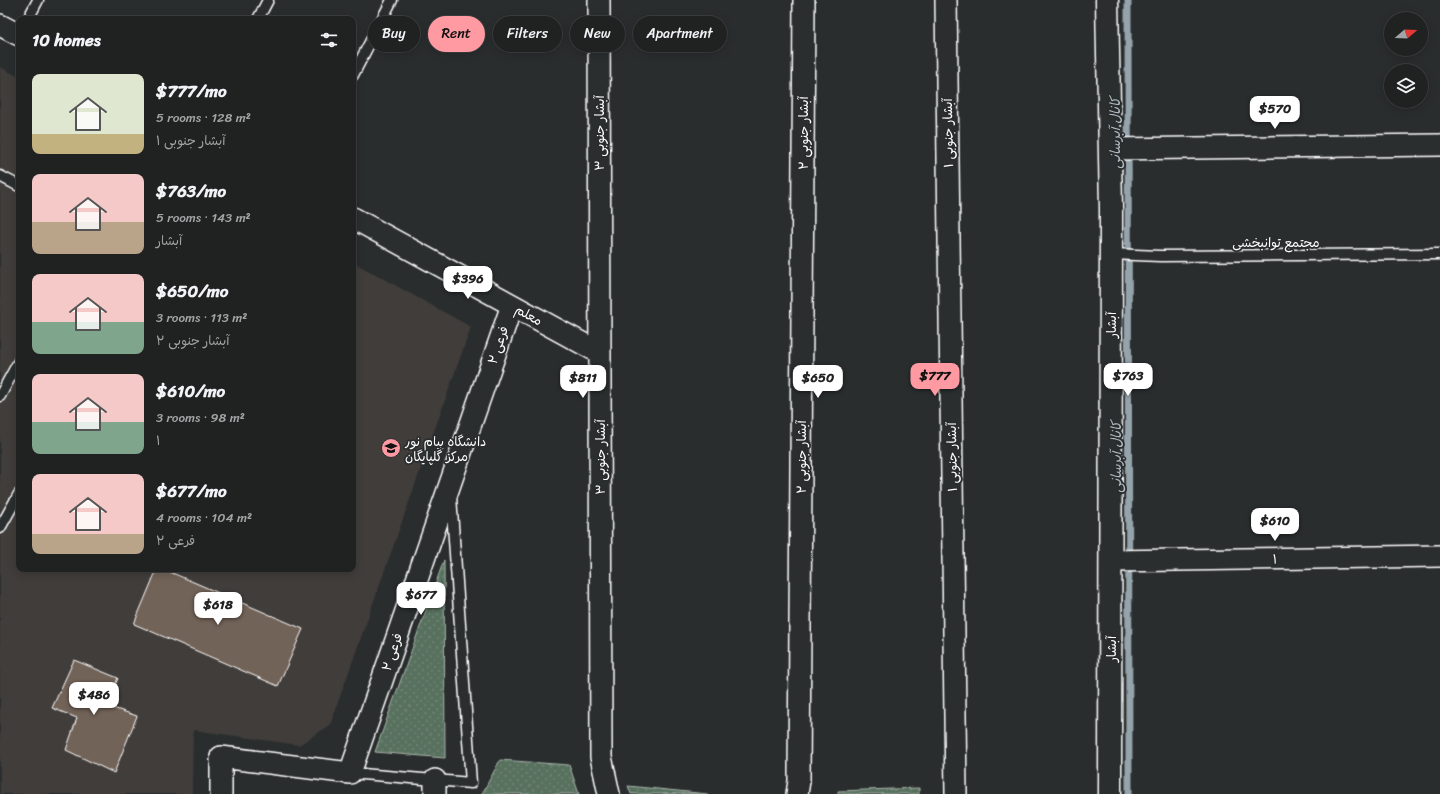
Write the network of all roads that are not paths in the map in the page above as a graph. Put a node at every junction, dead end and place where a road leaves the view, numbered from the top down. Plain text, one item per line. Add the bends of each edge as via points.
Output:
1 (38, 0) edge
2 (268, 0) edge
3 (392, 0) edge
4 (599, 0) edge
5 (804, 0) edge
6 (946, 0) edge
7 (1107, 0) edge
8 (30, 16) edge
9 (260, 16) edge
10 (0, 25) edge
11 (16, 33) edge
12 (356, 69) edge
13 (1440, 145) edge
14 (1110, 149) junction
15 (0, 176) edge
16 (16, 184) edge
17 (356, 220) edge
18 (1111, 254) junction
19 (1440, 254) edge
20 (512, 305) junction
21 (600, 353) junction
22 (16, 367) edge
23 (0, 396) edge
24 (450, 482) junction
25 (16, 499) edge
26 (0, 528) edge
27 (1440, 556) edge
28 (1111, 561) junction
29 (350, 773) junction
30 (435, 787) edge
31 (221, 794) edge
32 (609, 794) edge
33 (797, 794) edge
34 (956, 794) edge
35 (1110, 794) edge

1 - 8 lane
2 - 9 lane
3 - 12 lane
4 - 21 street, آبشار جنوبی ۳
5 - 33 street, آبشار جنوبی ۲
6 - 34 street, آبشار جنوبی ۱
7 - 14 street, آبشار
10 - 11 street
13 - 14 street
14 - 18 street, آبشار
15 - 16 lane
17 - 20 street, معلم
18 - 19 lane, مجتمع توانبخشى
18 - 28 street, آبشار
20 - 21 street, معلم
20 - 24 street, فرعی ۲
21 - 32 street, آبشار جنوبی ۳ via 601,757
22 - 23 lane
24 - 29 street, فرعی ۲
24 - 30 lane via 471,783
25 - 26 lane
27 - 28 street, ۱
28 - 35 street, آبشار
29 - 30 lane
29 - 31 street via 221,757

